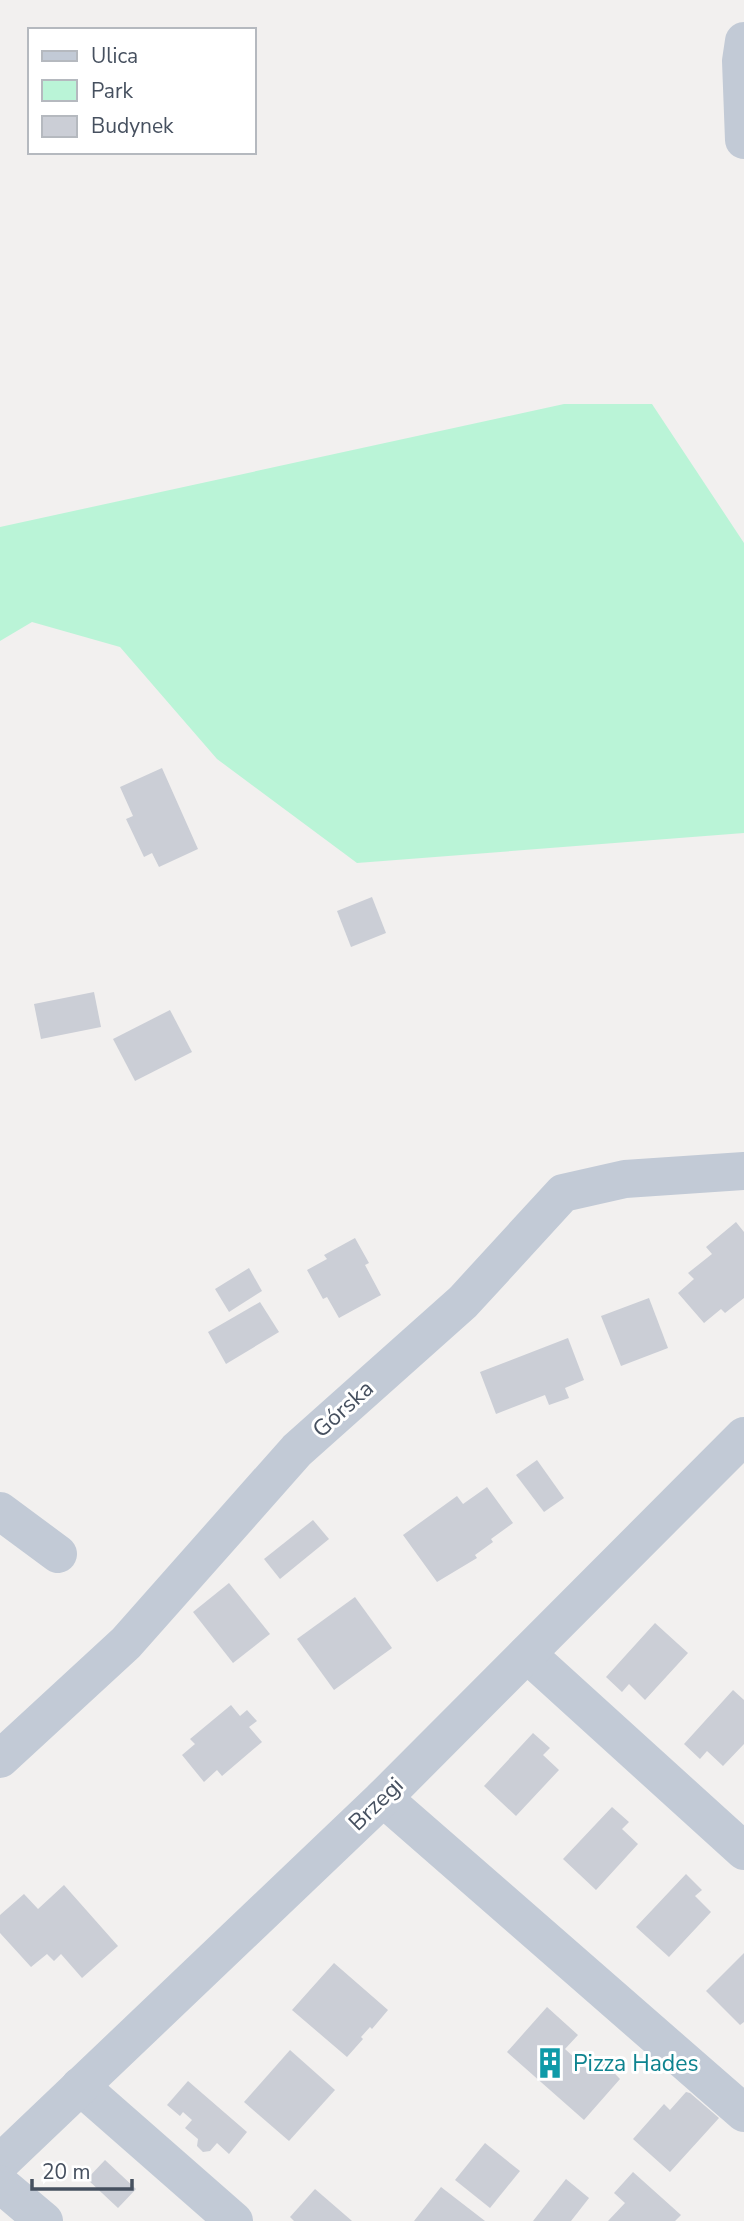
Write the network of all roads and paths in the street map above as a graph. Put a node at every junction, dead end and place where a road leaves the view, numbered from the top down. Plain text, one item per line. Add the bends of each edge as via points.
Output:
1 (744, 41) edge
2 (744, 140) edge
3 (744, 1171) edge
4 (744, 1436) edge
5 (0, 1511) edge
6 (58, 1555) dead end
7 (527, 1654) junction
8 (0, 1759) edge
9 (383, 1798) junction
10 (744, 1851) edge
11 (79, 2086) junction
12 (744, 2113) edge
13 (0, 2163) edge
14 (0, 2184) edge
15 (44, 2221) edge
16 (234, 2221) edge

1 - 2 street
3 - 8 street, Górska via 625,1179 563,1193 463,1302 297,1450 126,1643
4 - 7 street, Brzegi
5 - 6 street
7 - 9 street, Brzegi
7 - 10 street
9 - 11 street, Brzegi
9 - 12 street
11 - 13 street, Brzegi
11 - 16 street
14 - 15 street

